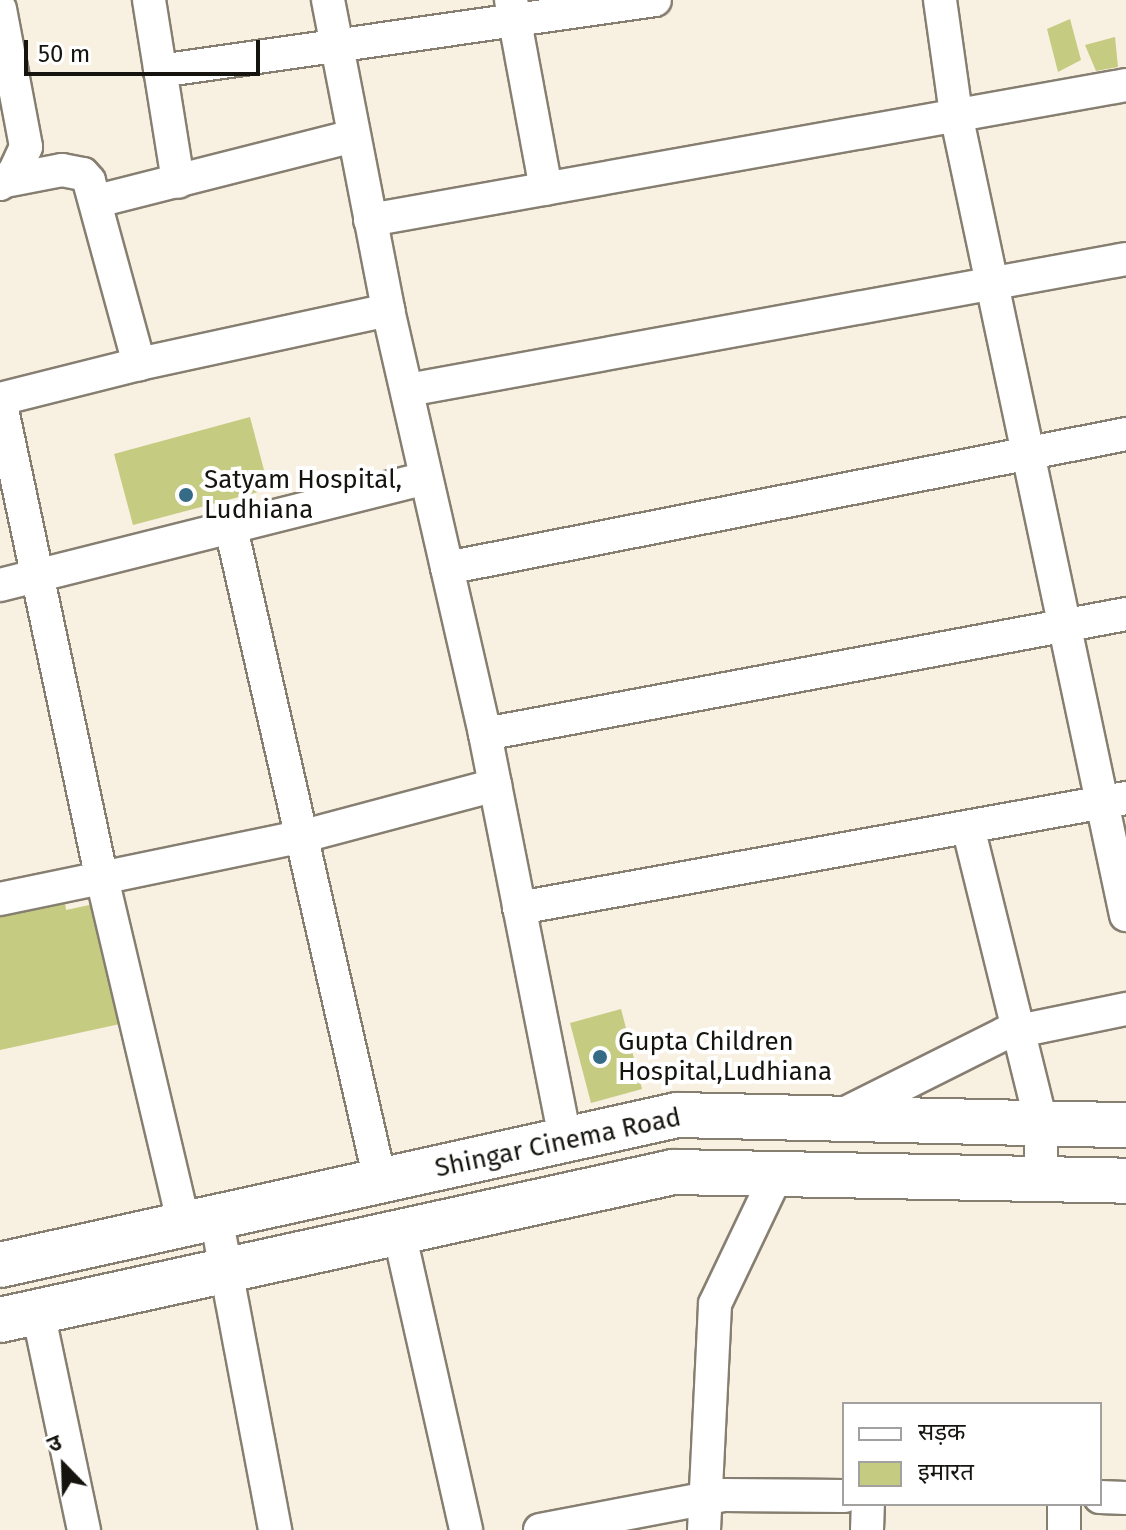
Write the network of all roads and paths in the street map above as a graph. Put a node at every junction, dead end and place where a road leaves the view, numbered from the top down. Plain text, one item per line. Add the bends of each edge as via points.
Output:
1 (149, 0) edge
2 (328, 0) edge
3 (655, 0) edge
4 (940, 0) edge
5 (0, 9) edge
6 (512, 9) edge
7 (336, 44) junction
8 (160, 71) junction
9 (1126, 85) edge
10 (956, 114) junction
11 (353, 136) junction
12 (178, 182) junction
13 (2, 183) edge
14 (546, 189) junction
15 (97, 201) junction
16 (370, 220) junction
17 (1126, 259) edge
18 (992, 286) junction
19 (388, 310) junction
20 (139, 364) junction
21 (408, 390) junction
22 (0, 400) edge
23 (1126, 434) edge
24 (1028, 453) junction
25 (426, 478) junction
26 (231, 528) junction
27 (447, 568) junction
28 (35, 578) junction
29 (0, 585) edge
30 (1126, 614) edge
31 (1061, 627) junction
32 (485, 734) junction
33 (495, 785) junction
34 (1114, 800) edge
35 (968, 827) junction
36 (300, 837) junction
37 (102, 878) junction
38 (0, 899) edge
39 (519, 908) junction
40 (1126, 915) edge
41 (1126, 1009) edge
42 (1019, 1029) junction
43 (842, 1115) junction
44 (1041, 1122) junction
45 (1126, 1125) edge
46 (565, 1138) junction
47 (777, 1174) junction
48 (380, 1180) junction
49 (1041, 1180) junction
50 (1126, 1181) edge
51 (200, 1220) junction
52 (399, 1232) junction
53 (0, 1265) edge
54 (227, 1270) junction
55 (19, 1316) edge
56 (842, 1496) edge
57 (1102, 1497) edge
58 (1126, 1498) edge
59 (868, 1506) edge
60 (1064, 1506) edge
61 (704, 1514) edge
62 (84, 1530) edge
63 (275, 1530) edge
64 (466, 1530) edge
65 (540, 1530) edge
66 (867, 1530) edge
67 (1064, 1530) edge

1 - 8 street
2 - 7 street
3 - 6 street
4 - 10 street
5 - 13 street via 26,147
6 - 7 street
6 - 14 street
7 - 8 street
7 - 11 street
8 - 12 street
9 - 10 street
10 - 14 street
10 - 18 street
11 - 12 street
11 - 16 street
12 - 15 street
13 - 15 street via 73,170 89,181
14 - 16 street
15 - 20 street
16 - 19 street
17 - 18 street
18 - 21 street
18 - 24 street
19 - 20 street
19 - 21 street
20 - 22 street
21 - 25 street
22 - 28 street
23 - 24 street
24 - 27 street
24 - 31 street
25 - 26 street
25 - 27 street
26 - 28 street
26 - 36 street
27 - 32 street
28 - 29 street
28 - 37 street
30 - 31 street
31 - 32 street
31 - 34 street
32 - 33 street
33 - 36 street
33 - 39 street
34 - 35 street
34 - 40 street
35 - 39 street
35 - 42 street
36 - 37 street
36 - 48 street
37 - 38 street
37 - 51 street
39 - 46 street
41 - 42 street
42 - 43 street via 972,1047
42 - 44 street
43 - 44 street, Shingar Cinema Road
43 - 46 street, Shingar Cinema Road via 677,1115
44 - 45 street, Shingar Cinema Road
44 - 49 street
46 - 48 street, Shingar Cinema Road
47 - 49 street, Shingar Cinema Road
47 - 52 street, Shingar Cinema Road via 673,1172
47 - 61 street via 715,1304
48 - 51 street, Shingar Cinema Road
49 - 50 street, Shingar Cinema Road
51 - 53 street, Shingar Cinema Road
51 - 54 street
52 - 54 street, Shingar Cinema Road
52 - 64 street
54 - 55 street, Shingar Cinema Road
54 - 63 street
55 - 62 street
56 - 61 street
57 - 58 street
59 - 66 street
60 - 67 street
61 - 65 street

